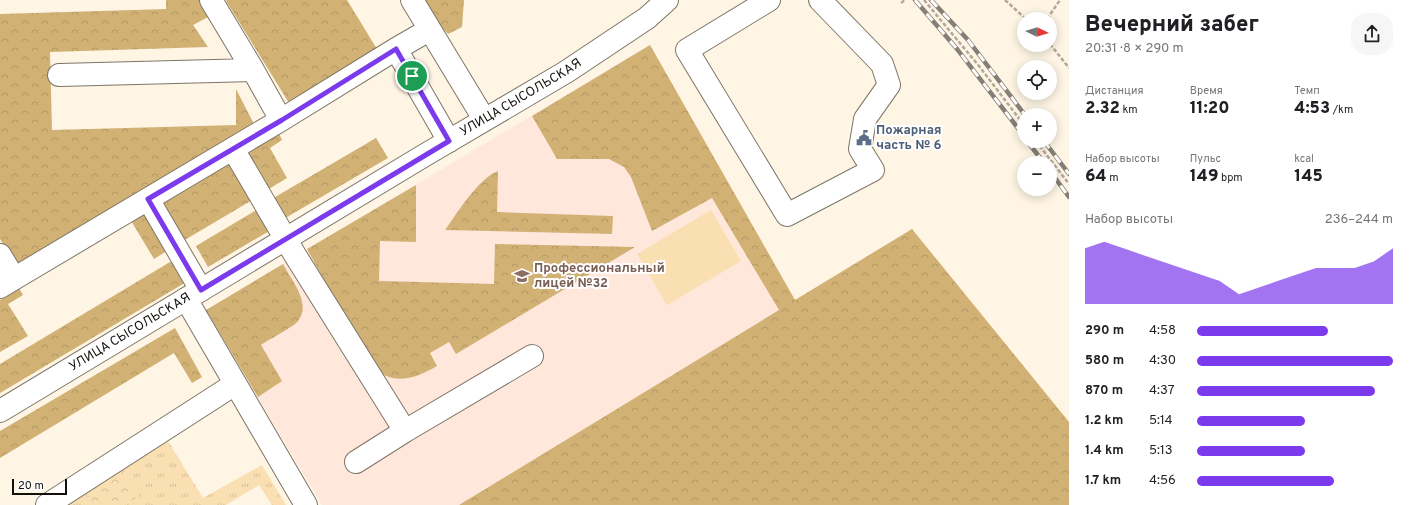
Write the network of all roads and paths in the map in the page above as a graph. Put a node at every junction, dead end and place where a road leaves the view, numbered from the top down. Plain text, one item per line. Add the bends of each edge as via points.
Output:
1 (211, 0) edge
2 (412, 0) edge
3 (668, 0) edge
4 (769, 0) edge
5 (820, 0) edge
6 (905, 0) edge
7 (924, 0) edge
8 (1005, 0) edge
9 (1060, 0) edge
10 (901, 3) dead end
11 (1018, 12) edge
12 (1052, 12) edge
13 (429, 30) junction
14 (396, 49) junction
15 (1056, 52) edge
16 (1069, 68) edge
17 (254, 70) junction
18 (59, 75) dead end
19 (1017, 116) edge
20 (484, 119) junction
21 (282, 120) junction
22 (449, 141) junction
23 (233, 148) junction
24 (1041, 148) edge
25 (1069, 184) edge
26 (148, 199) junction
27 (285, 239) junction
28 (0, 255) edge
29 (7, 282) edge
30 (193, 294) junction
31 (532, 356) dead end
32 (236, 384) junction
33 (0, 411) edge
34 (405, 431) junction
35 (356, 462) dead end
36 (47, 505) edge
37 (306, 505) edge

1 - 17 main road
2 - 13 main road
3 - 20 main road, УЛИЦА СЫСОЛЬСКАЯ via 647,18 566,72
4 - 5 main road via 687,50 788,215 873,170 860,149 865,119 889,85 882,64
6 - 10 path
7 - 19 path
8 - 11 path
9 - 12 path
13 - 14 main road
13 - 20 main road
14 - 21 main road
14 - 22 main road
15 - 16 path
17 - 18 main road
17 - 21 main road
20 - 22 main road, УЛИЦА СЫСОЛЬСКАЯ
21 - 23 main road
22 - 27 main road, УЛИЦА СЫСОЛЬСКАЯ
23 - 26 main road
23 - 27 main road
24 - 25 path
26 - 29 main road
26 - 30 main road
27 - 30 main road, УЛИЦА СЫСОЛЬСКАЯ
27 - 34 main road
28 - 29 main road
30 - 32 main road
30 - 33 main road, УЛИЦА СЫСОЛЬСКАЯ
31 - 34 main road
32 - 36 main road
32 - 37 main road
34 - 35 main road

